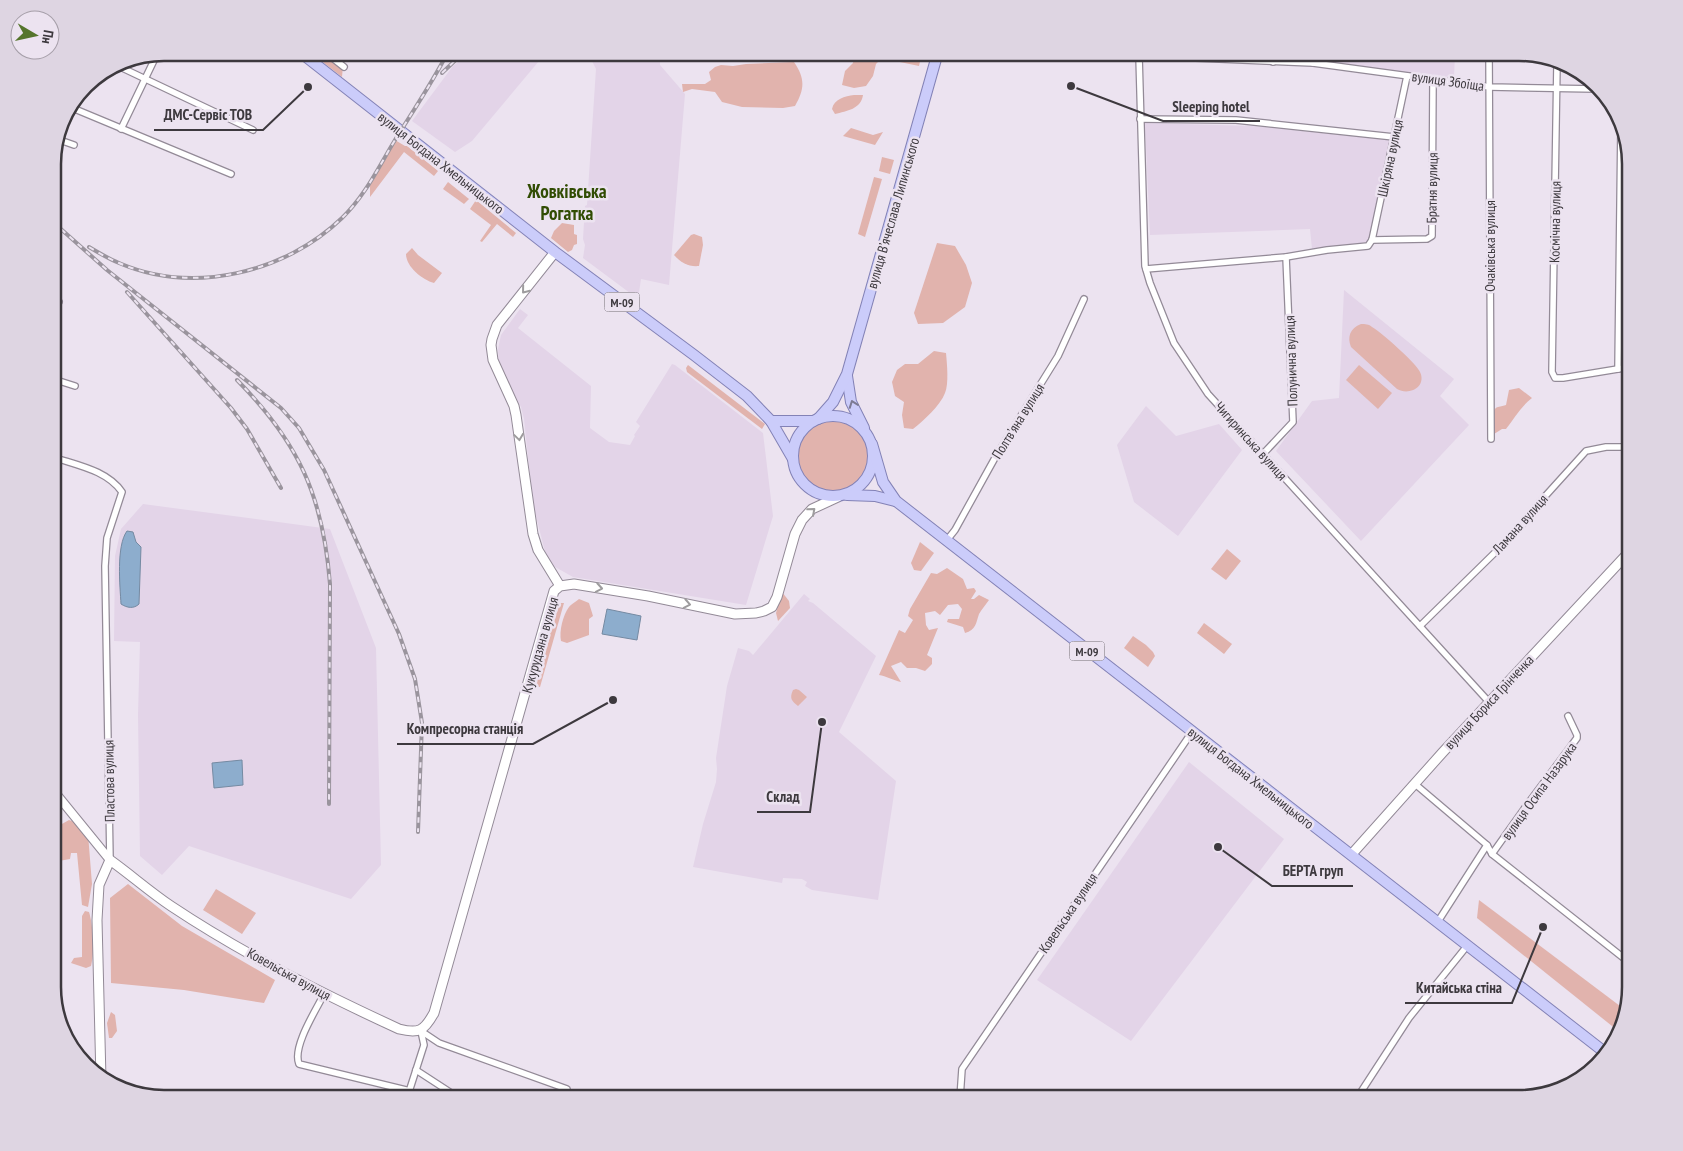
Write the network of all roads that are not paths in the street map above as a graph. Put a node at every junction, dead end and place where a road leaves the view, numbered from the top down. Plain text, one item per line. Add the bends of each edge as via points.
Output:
1 (311, 61) edge
2 (336, 61) edge
3 (935, 61) edge
4 (1139, 61) edge
5 (1251, 61) edge
6 (1314, 61) edge
7 (1489, 61) edge
8 (154, 62) edge
9 (1273, 62) joint
10 (1313, 64) junction
11 (344, 67) dead end
12 (125, 69) edge
13 (1558, 70) edge
14 (1407, 76) junction
15 (145, 78) junction
16 (1433, 80) junction
17 (1490, 87) junction
18 (1558, 88) junction
19 (1589, 89) edge
20 (77, 110) edge
21 (1140, 119) junction
22 (122, 129) junction
23 (253, 130) dead end
24 (1394, 138) junction
25 (64, 141) edge
26 (74, 144) dead end
27 (1621, 149) edge
28 (231, 174) dead end
29 (1372, 240) junction
30 (555, 252) junction
31 (1286, 257) junction
32 (1146, 269) junction
33 (1084, 298) dead end
34 (1618, 369) junction
35 (1622, 369) edge
36 (847, 374) junction
37 (61, 382) edge
38 (75, 386) dead end
39 (815, 420) junction
40 (771, 421) junction
41 (865, 432) junction
42 (1491, 440) dead end
43 (872, 444) junction
44 (1622, 447) edge
45 (1264, 454) junction
46 (793, 459) junction
47 (61, 460) edge
48 (841, 496) junction
49 (895, 501) junction
50 (947, 540) junction
51 (1622, 560) edge
52 (560, 586) junction
53 (1420, 626) junction
54 (1489, 702) junction
55 (1568, 716) dead end
56 (1192, 732) junction
57 (1415, 784) junction
58 (61, 800) edge
59 (1487, 845) junction
60 (1492, 854) junction
61 (1351, 856) junction
62 (110, 860) junction
63 (1437, 923) junction
64 (1467, 946) junction
65 (1622, 957) edge
66 (324, 994) junction
67 (420, 1031) junction
68 (1600, 1049) edge
69 (101, 1067) edge
70 (416, 1070) junction
71 (410, 1090) joint
72 (447, 1090) edge
73 (567, 1090) edge
74 (961, 1090) edge
75 (1362, 1090) edge

1 - 30 main road, вулиця Богдана Хмельницького / М-09
2 - 11 street
3 - 36 main road, вулиця Вʼячеслава Липинського
4 - 21 street, Чигиринська вулиця
5 - 9 street, вулиця Збоїща
6 - 10 street
7 - 17 street, Очаківська вулиця
8 - 15 street
9 - 10 street, вулиця Збоїща
10 - 14 street, вулиця Збоїща
12 - 15 street
13 - 18 street, Космічна вулиця
14 - 16 street, вулиця Збоїща
14 - 24 street, Шкіряна вулиця
15 - 22 street
15 - 23 street
16 - 17 street, вулиця Збоїща
16 - 29 street, Братня вулиця via 1432,236 1427,239
17 - 18 street, вулиця Збоїща
17 - 42 street, Очаківська вулиця
18 - 19 street, вулиця Збоїща
18 - 34 street, Космічна вулиця via 1552,372 1555,378 1563,378
20 - 22 street
21 - 24 street via 1236,120
21 - 32 street, Чигиринська вулиця
22 - 28 street
24 - 29 street, Шкіряна вулиця
25 - 26 street
27 - 34 street
29 - 31 street via 1368,246
30 - 40 main road, вулиця Богдана Хмельницького / М-09 via 709,367
30 -> 52 main road via 497,324 491,345 492,360 514,406 533,534 538,550
31 - 32 street
31 - 45 street, Полунична вулиця via 1293,422
32 - 45 street, Чигиринська вулиця via 1174,343 1189,368 1208,394
33 - 50 street, Полтвʼяна вулиця via 1058,356
34 - 35 street
36 - 39 main road, вулиця Вʼячеслава Липинського via 833,402
41 -> 36 main road, вулиця Вʼячеслава Липинського via 851,402
37 - 38 street
39 - 40 main road, М-09
39 - 41 main road, М-09 via 843,417 852,420
39 - 46 main road via 800,434
40 - 46 main road, вулиця Богдана Хмельницького / М-09
41 - 43 main road, М-09
43 - 48 main road via 873,462 866,480 852,492
43 - 49 main road, вулиця Богдана Хмельницького / М-09 via 884,482
44 - 53 street, Ламана вулиця via 1586,451 1520,528
45 - 53 street, Чигиринська вулиця
46 - 48 main road, М-09 via 797,474 810,489 828,496
47 - 62 street, Пластова вулиця via 98,472 117,484 122,492 107,538 105,566
48 - 49 main road, вулиця Богдана Хмельницького / М-09 via 875,496
52 -> 48 main road, Кукурудзяна вулиця via 574,584 735,614 764,611 772,607 777,596 802,520 812,509
49 - 50 main road, вулиця Богдана Хмельницького / М-09
50 - 56 main road, вулиця Богдана Хмельницького / М-09
51 - 54 main road, вулиця Бориса Грінченка
52 - 67 main road, Кукурудзяна вулиця via 551,598 434,1013
53 - 54 street, Чигиринська вулиця
54 - 57 main road, вулиця Бориса Грінченка
55 - 60 street, вулиця Осипа Назарука via 1577,738
56 - 61 main road, вулиця Богдана Хмельницького / М-09
56 - 74 street, Ковельська вулиця via 962,1069
57 - 59 street, вулиця Осипа Назарука
57 - 61 main road, вулиця Бориса Грінченка
58 - 62 street, Ковельська вулиця
59 - 60 street, вулиця Осипа Назарука
59 - 63 street, вулиця Осипа Назарука
60 - 65 street
61 - 63 main road, вулиця Богдана Хмельницького / М-09
62 - 66 main road, Ковельська вулиця via 192,919
62 - 69 main road, Пластова вулиця via 99,884 97,920
63 - 64 main road, вулиця Богдана Хмельницького / М-09
64 - 68 main road, вулиця Богдана Хмельницького / М-09
64 - 75 street via 1409,1018
66 - 67 main road, Ковельська вулиця via 399,1029
66 - 71 street via 303,1035 299,1064
67 - 70 street via 424,1045
67 - 73 street, Ковельська вулиця via 439,1043
70 - 71 street
70 - 72 street

